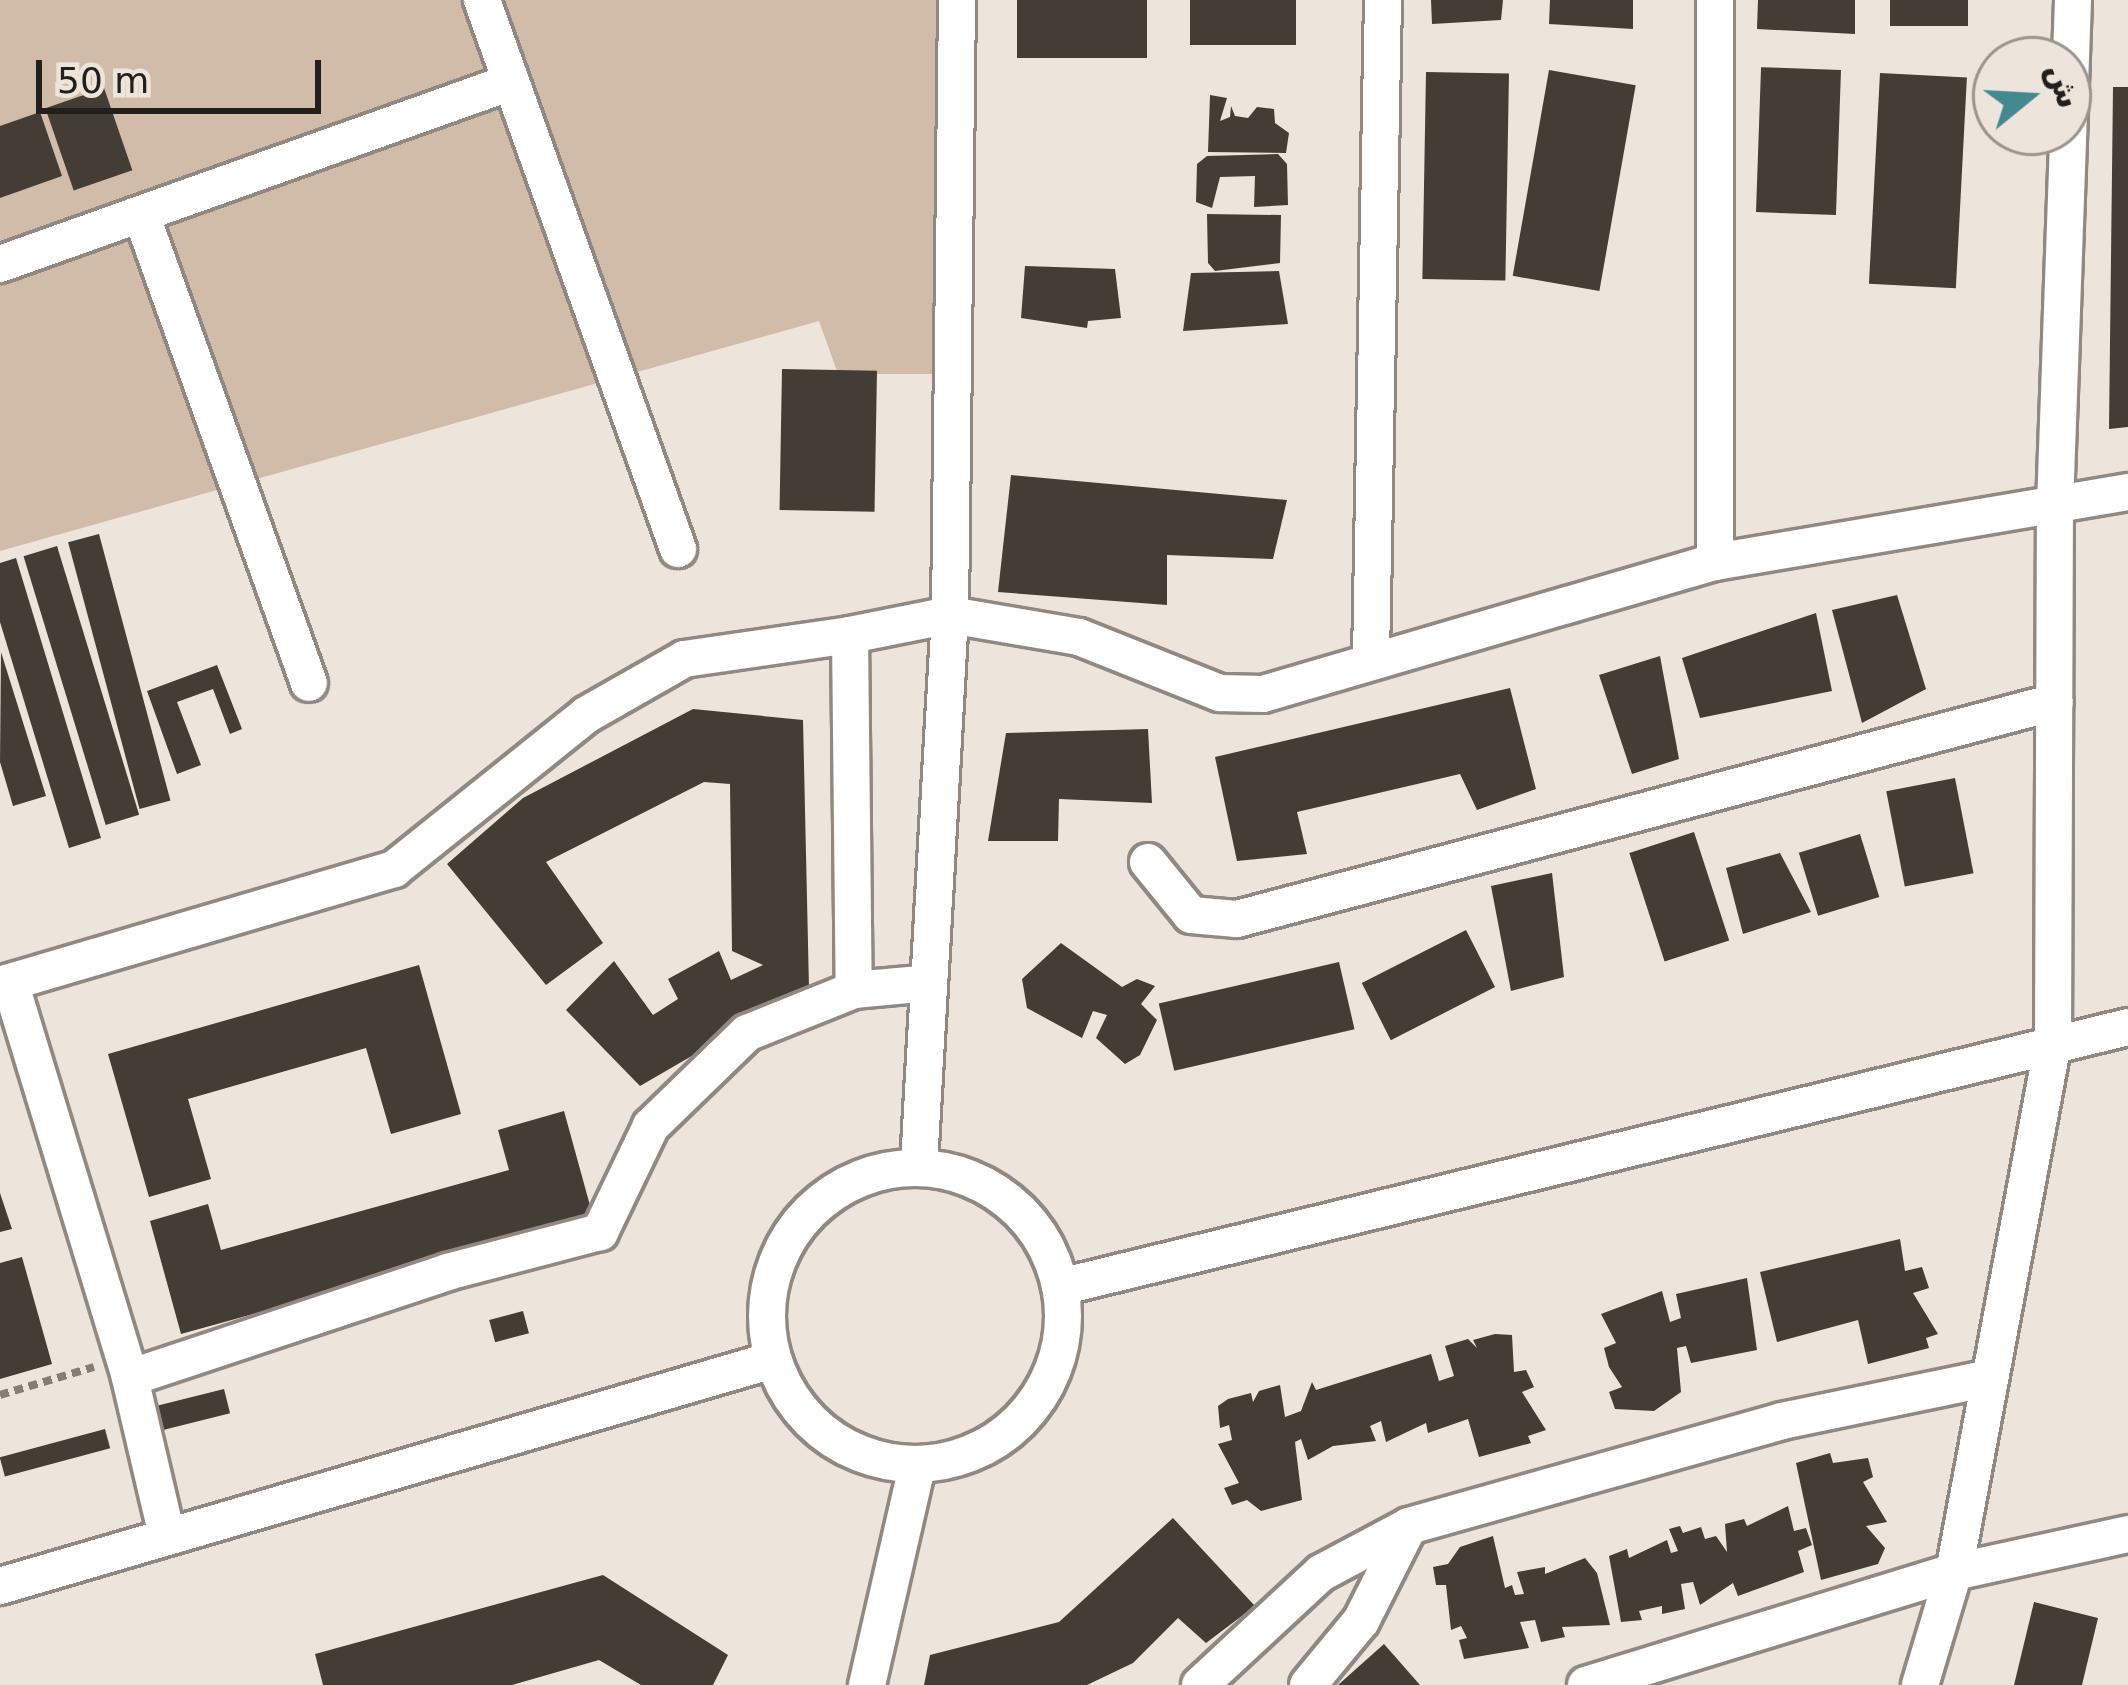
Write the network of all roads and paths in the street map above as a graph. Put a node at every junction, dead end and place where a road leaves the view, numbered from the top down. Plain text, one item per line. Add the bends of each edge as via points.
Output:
1 (482, 0) edge
2 (957, 0) edge
3 (1384, 0) edge
4 (1715, 0) edge
5 (2073, 0) edge
6 (512, 82) junction
7 (141, 214) junction
8 (0, 264) edge
9 (2128, 492) edge
10 (2055, 506) junction
11 (678, 549) dead end
12 (1715, 562) junction
13 (950, 615) junction
14 (850, 635) junction
15 (1371, 658) junction
16 (309, 683) dead end
17 (2055, 702) junction
18 (1148, 862) dead end
19 (929, 983) junction
20 (5, 984) edge
21 (854, 990) junction
22 (2128, 1027) edge
23 (2053, 1043) junction
24 (919, 1164) junction
25 (1060, 1287) junction
26 (773, 1360) junction
27 (127, 1368) junction
28 (1990, 1378) junction
29 (0, 1395) edge
30 (917, 1466) junction
31 (1409, 1526) junction
32 (2128, 1534) edge
33 (167, 1536) junction
34 (1954, 1572) junction
35 (0, 1586) edge
36 (868, 1685) edge
37 (1200, 1685) edge
38 (1308, 1685) edge
39 (1586, 1685) edge
40 (1920, 1685) edge

1 - 6 street
2 - 13 street
3 - 15 street
4 - 12 street
5 - 10 street
6 - 7 street
6 - 11 street
7 - 8 street
7 - 16 street
9 - 10 street
10 - 12 street
10 - 17 street
12 - 15 street
13 - 14 street
13 - 15 street via 1079,637 1220,693 1263,694
13 - 19 street
14 - 20 street via 684,658 586,715 394,869
14 - 21 street
17 - 18 street via 1237,919 1191,915
17 - 23 street
19 - 21 street
19 - 24 street
20 - 27 street
21 - 27 street via 747,1033 651,1126 600,1232
22 - 23 street
23 - 25 street
23 - 28 street
24 - 25 street via 988,1186 1023,1214 1049,1251
24 - 26 street via 850,1181 807,1212 766,1308
25 - 30 street via 1062,1344 1044,1392 1011,1432 968,1457
26 - 30 street via 794,1403 827,1437 870,1459
26 - 33 street
27 - 29 path
27 - 33 street
28 - 31 street via 1782,1421
28 - 34 street
30 - 36 street
31 - 37 street via 1322,1574
31 - 38 street via 1361,1621
32 - 34 street
33 - 35 street
34 - 39 street
34 - 40 street

